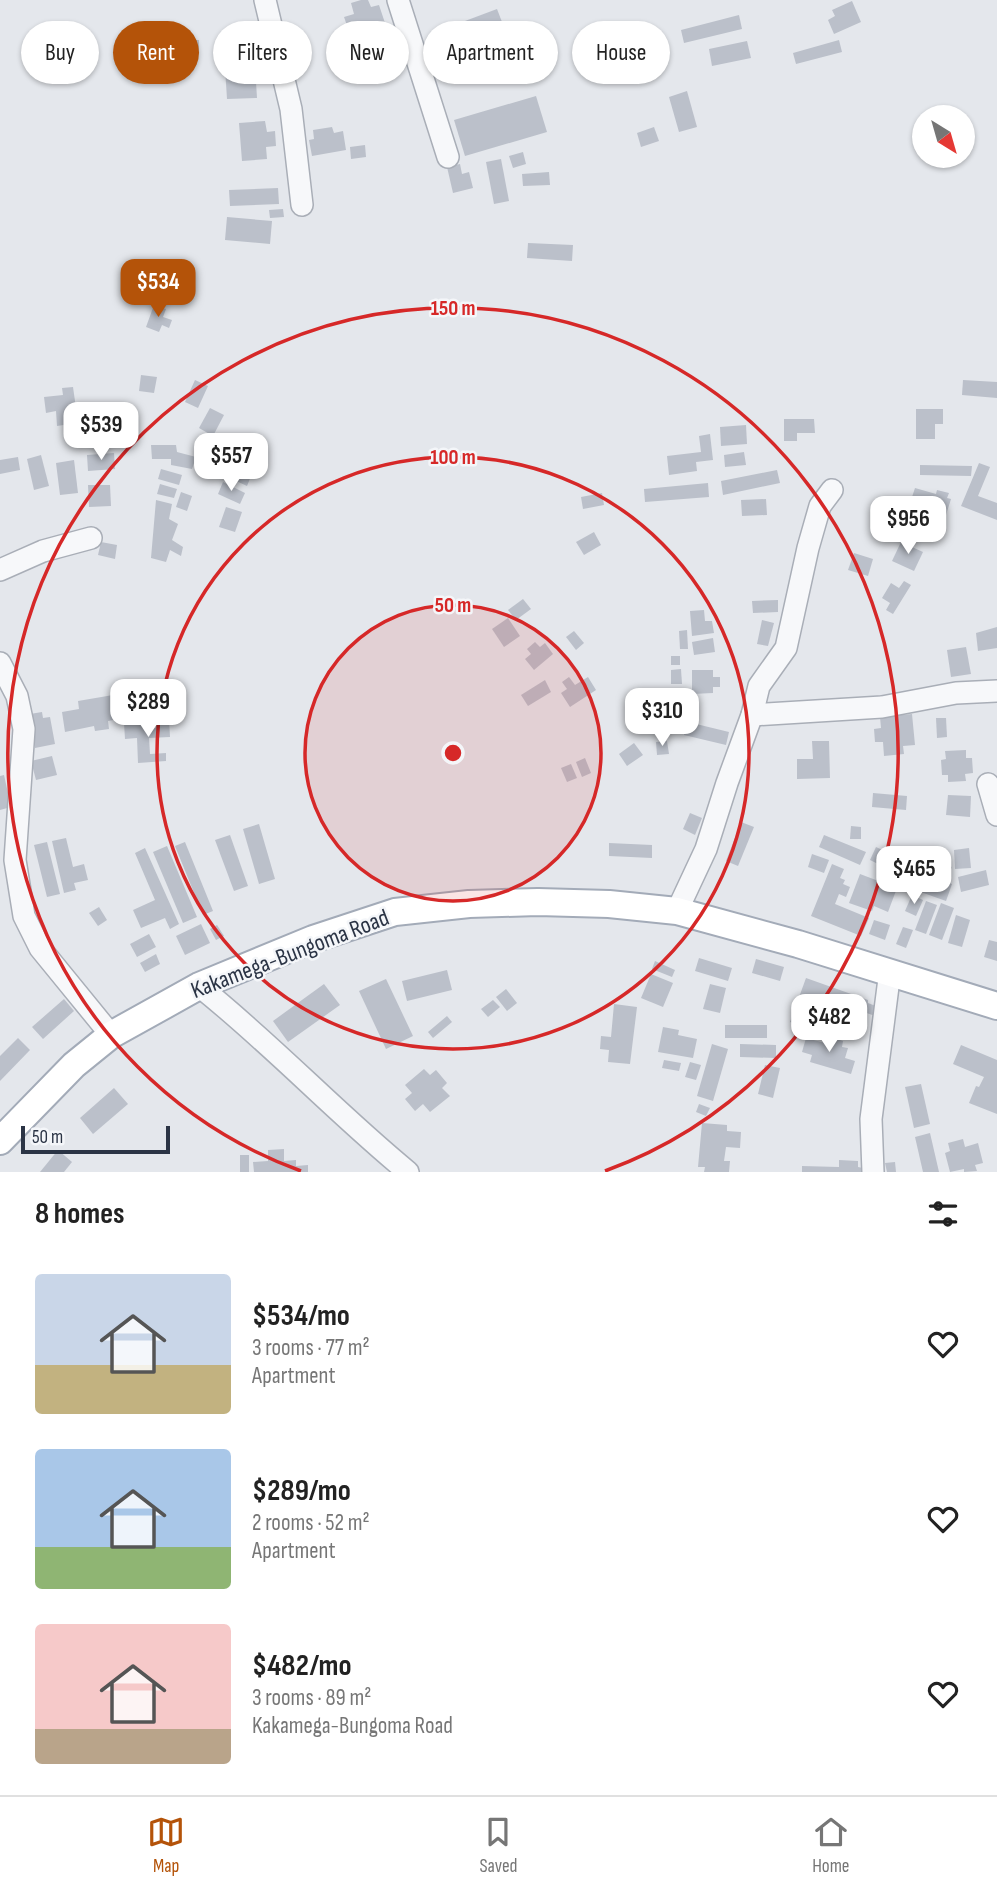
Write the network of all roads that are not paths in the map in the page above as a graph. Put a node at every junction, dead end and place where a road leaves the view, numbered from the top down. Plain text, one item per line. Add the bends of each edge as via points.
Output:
1 (265, 0) edge
2 (398, 0) edge
3 (448, 157) dead end
4 (302, 205) dead end
5 (832, 490) dead end
6 (91, 538) dead end
7 (0, 569) edge
8 (0, 663) edge
9 (997, 691) edge
10 (752, 715) junction
11 (988, 784) dead end
12 (997, 816) edge
13 (677, 911) junction
14 (890, 971) junction
15 (199, 986) junction
16 (997, 1006) edge
17 (111, 1035) junction
18 (0, 1141) edge
19 (408, 1172) edge
20 (873, 1172) edge

1 - 4 street via 291,109
2 - 3 street
5 - 10 street via 820,506 786,648 759,686
6 - 7 street
8 - 17 street via 17,696 24,729 15,860 24,916 40,948
9 - 10 street via 956,693 882,707
10 - 13 street via 706,849
11 - 12 street
13 - 14 main road, Kakamega-Bungoma Road
13 - 15 main road, Kakamega-Bungoma Road via 538,902 395,912 313,939
14 - 16 main road, Kakamega-Bungoma Road
14 - 20 street via 871,1119
15 - 17 main road, Kakamega-Bungoma Road
15 - 19 street via 244,1021
17 - 18 main road, Kakamega-Bungoma Road via 74,1065

